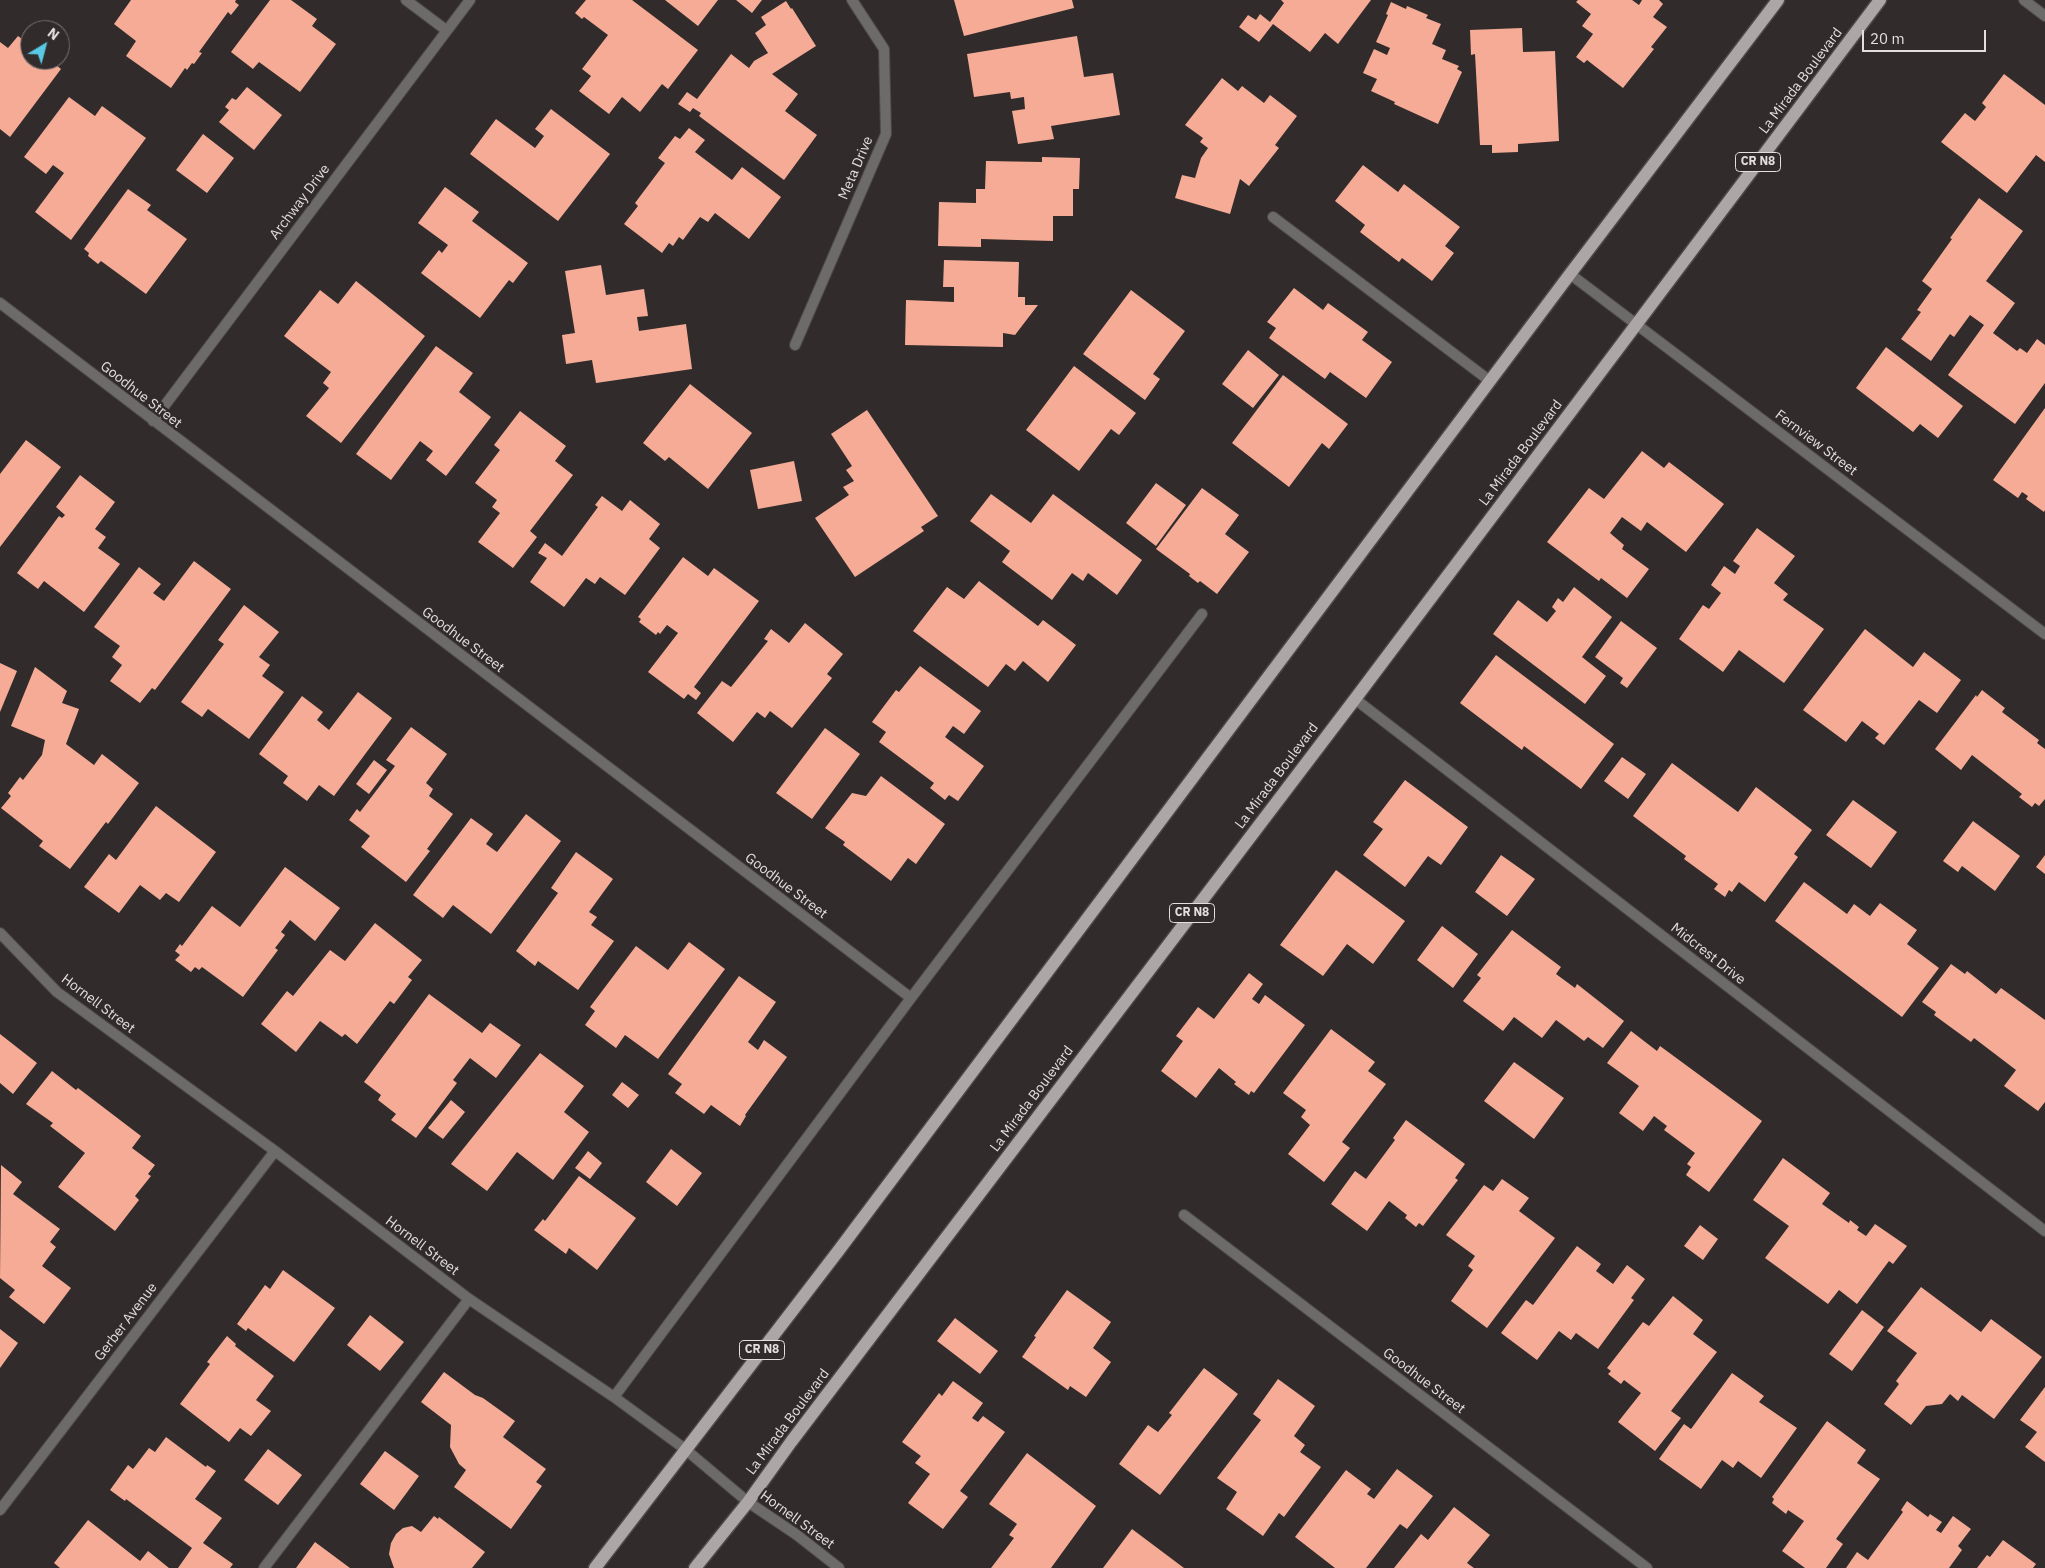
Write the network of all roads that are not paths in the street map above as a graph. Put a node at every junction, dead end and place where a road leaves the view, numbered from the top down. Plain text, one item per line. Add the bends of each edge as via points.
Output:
1 (406, 0) edge
2 (470, 0) edge
3 (852, 0) edge
4 (1778, 0) edge
5 (1880, 0) edge
6 (2024, 0) edge
7 (2045, 16) edge
8 (446, 30) junction
9 (1273, 217) dead end
10 (1570, 274) junction
11 (0, 303) edge
12 (1637, 325) junction
13 (795, 345) dead end
14 (1490, 381) junction
15 (152, 421) junction
16 (1202, 614) dead end
17 (2045, 634) edge
18 (1355, 699) junction
19 (0, 933) edge
20 (911, 998) junction
21 (275, 1150) junction
22 (1184, 1215) dead end
23 (2045, 1232) edge
24 (469, 1299) junction
25 (614, 1397) junction
26 (685, 1449) junction
27 (748, 1502) junction
28 (0, 1510) edge
29 (264, 1568) edge
30 (595, 1568) edge
31 (696, 1568) edge
32 (839, 1568) edge
33 (1647, 1568) edge

1 - 8 street
2 - 8 street, Archway Drive
3 - 13 street, Meta Drive via 884,49 886,134
4 - 10 main road, CR N8
5 - 12 main road, La Mirada Boulevard / CR N8
6 - 7 street
8 - 15 street, Archway Drive
9 - 14 street
10 - 12 street, Fernview Street
10 - 14 main road, CR N8
11 - 15 street, Goodhue Street
12 - 17 street, Fernview Street
12 - 18 main road, La Mirada Boulevard / CR N8
14 - 26 main road, CR N8 via 839,1250
15 - 20 street, Goodhue Street
16 - 20 street
18 - 23 street, Midcrest Drive
18 - 27 main road, La Mirada Boulevard / CR N8
19 - 21 street, Hornell Street via 57,992
20 - 25 street
21 - 24 street, Hornell Street
21 - 28 street, Gerber Avenue
22 - 33 street, Goodhue Street
24 - 25 street, Hornell Street
24 - 29 street
25 - 26 street, Hornell Street
26 - 27 street, Hornell Street
26 - 30 main road, CR N8
27 - 31 main road, La Mirada Boulevard / CR N8
27 - 32 street, Hornell Street

